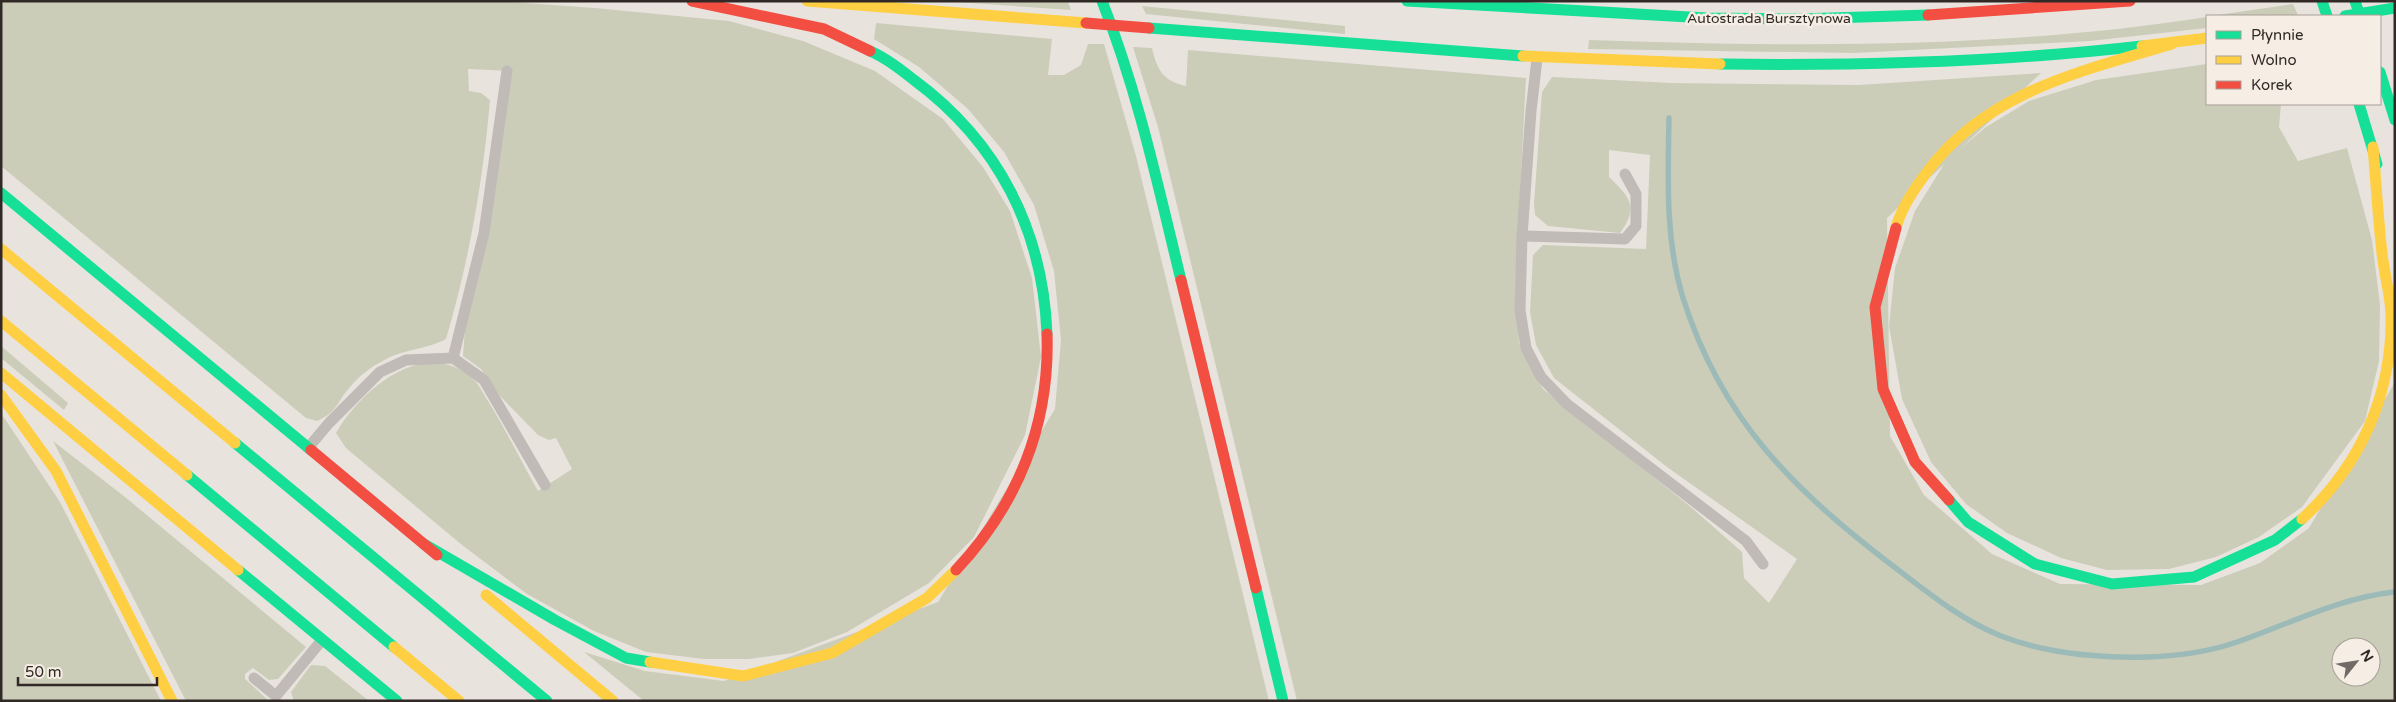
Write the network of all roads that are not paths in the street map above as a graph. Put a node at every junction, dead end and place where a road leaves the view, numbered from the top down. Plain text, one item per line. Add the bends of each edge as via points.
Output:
1 (692, 1) edge
2 (807, 1) edge
3 (1102, 1) edge
4 (1407, 1) edge
5 (2130, 1) edge
6 (2322, 1) edge
7 (2355, 1) edge
8 (2395, 8) edge
9 (2327, 15) edge
10 (2351, 15) edge
11 (2360, 15) edge
12 (2206, 38) edge
13 (2172, 44) junction
14 (1537, 59) junction
15 (507, 71) dead end
16 (2381, 75) edge
17 (2359, 105) edge
18 (2395, 120) edge
19 (2373, 148) junction
20 (1625, 174) dead end
21 (1, 194) edge
22 (2390, 217) dead end
23 (1522, 236) junction
24 (1, 249) edge
25 (1, 321) edge
26 (453, 358) junction
27 (1, 373) edge
28 (1, 395) edge
29 (308, 448) junction
30 (545, 485) dead end
31 (424, 544) junction
32 (1763, 564) dead end
33 (322, 640) junction
34 (254, 678) dead end
35 (278, 698) edge
36 (172, 701) edge
37 (397, 701) edge
38 (459, 701) edge
39 (547, 701) edge
40 (613, 701) edge
41 (1283, 701) edge

1 - 31 highway via 824,29 883,57 941,100 990,156 1016,199 1026,223 1042,281 1046,312 1048,365 1041,417 1015,486 973,552 927,598 832,653 743,676 626,658
2 - 14 highway, bridge
3 - 41 highway via 1134,88
4 - 5 highway, Autostrada Bursztynowa via 1651,17 1750,19 1950,15
6 - 9 highway
7 - 11 highway, bridge
8 - 10 highway
12 - 13 highway
13 - 14 highway via 1896,64 1753,65
13 - 19 highway via 2053,80 2021,93 1982,116 1947,147 1923,177 1906,205 1884,257 1875,309 1875,339 1880,374 1896,428 1918,468 1946,503 1988,539 2032,563 2087,580 2158,584 2188,579 2223,568 2265,547 2291,529 2332,489 2350,464 2373,420 2389,356 2391,310 2382,257
14 - 23 lane
15 - 26 lane via 484,233
16 - 18 highway
17 - 19 highway
19 - 22 highway
20 - 23 lane via 1636,194 1636,226 1625,239
21 - 29 highway
23 - 32 lane via 1520,310 1526,348 1541,377 1567,404 1746,541
24 - 39 highway
25 - 38 highway
26 - 29 lane via 406,360 380,372 329,422
26 - 30 lane via 484,380
27 - 33 highway
28 - 36 highway via 56,471
29 - 31 highway
31 - 40 highway
33 - 35 lane
33 - 37 highway
34 - 35 lane

